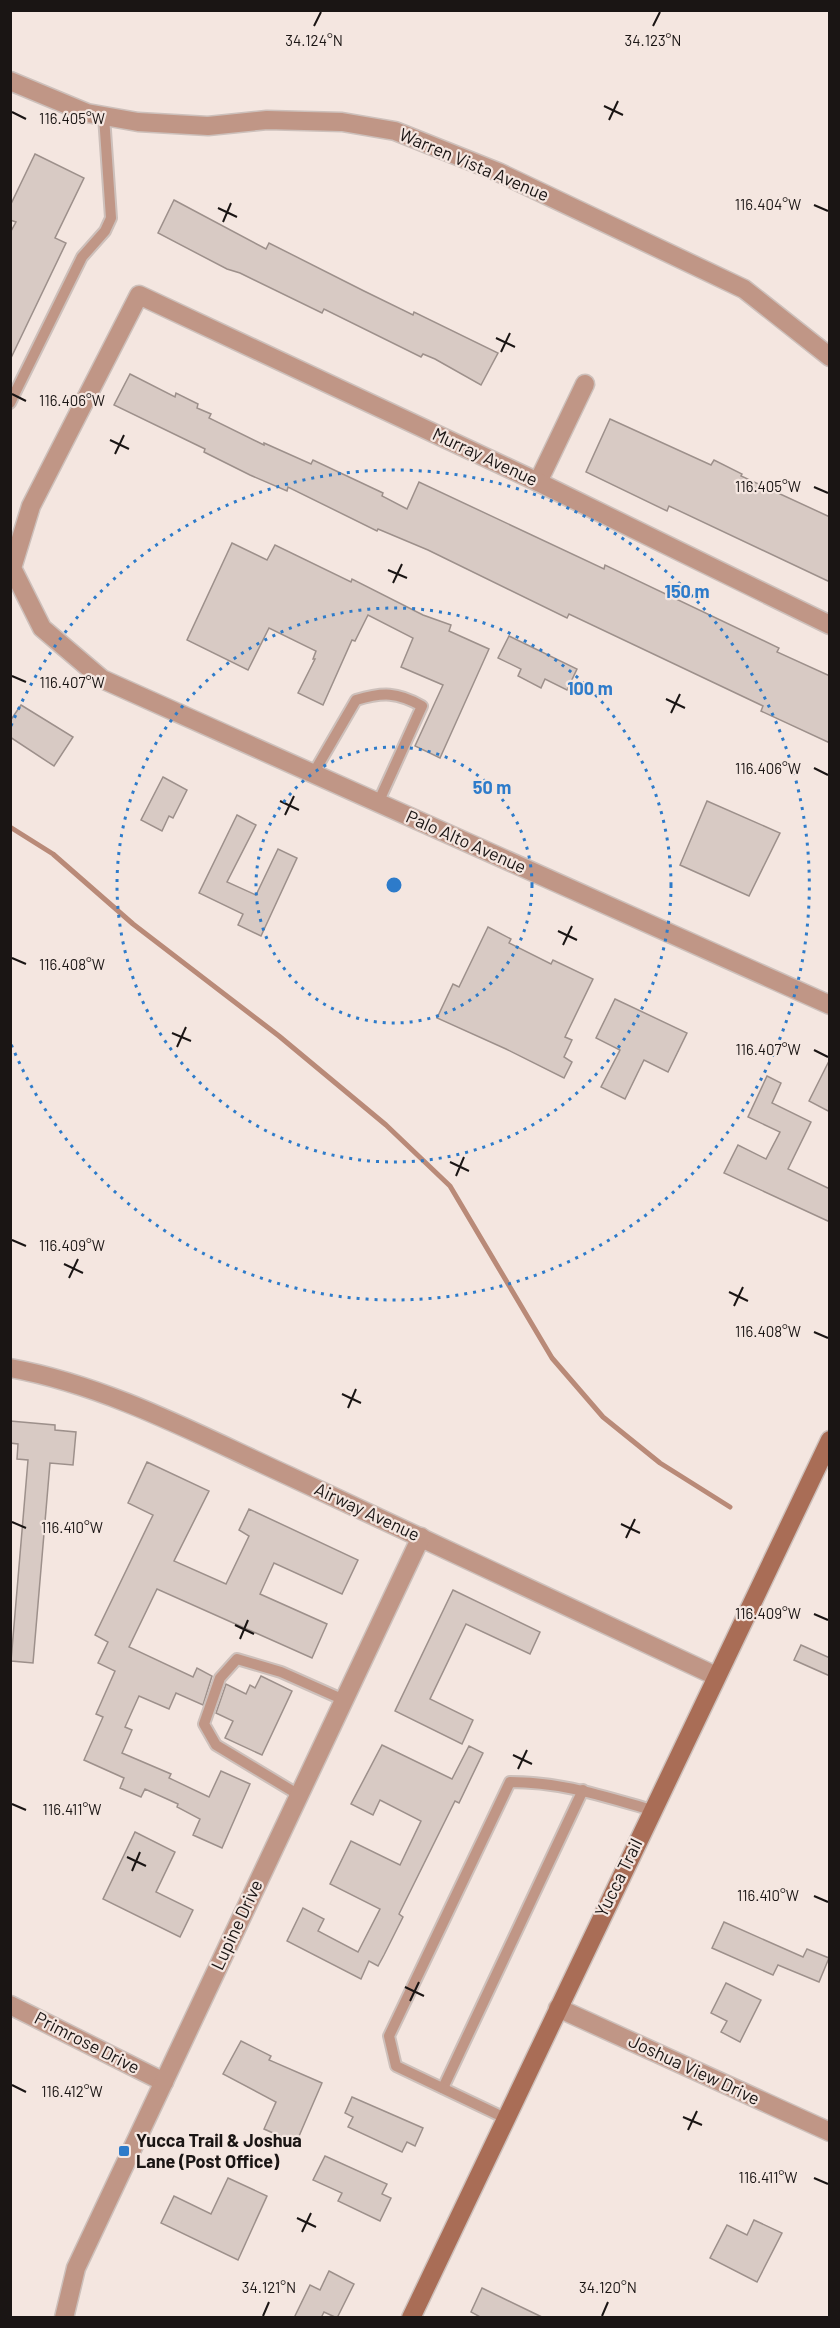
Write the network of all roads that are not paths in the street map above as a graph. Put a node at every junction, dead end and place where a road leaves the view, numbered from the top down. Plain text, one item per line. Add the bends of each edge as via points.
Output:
1 (10, 81) edge
2 (104, 116) junction
3 (139, 295) joint
4 (830, 357) edge
5 (585, 384) dead end
6 (10, 403) edge
7 (538, 482) junction
8 (830, 625) edge
9 (313, 774) junction
10 (378, 803) junction
11 (830, 1005) edge
12 (10, 1368) edge
13 (830, 1440) edge
14 (421, 1537) junction
15 (716, 1676) junction
16 (344, 1700) junction
17 (583, 1790) junction
18 (299, 1795) junction
19 (652, 1810) junction
20 (10, 2005) edge
21 (558, 2008) junction
22 (164, 2082) junction
23 (443, 2088) junction
24 (505, 2118) junction
25 (830, 2132) edge
26 (64, 2318) edge
27 (411, 2318) edge

1 - 2 street, Warren Vista Avenue via 87,113
2 - 4 street, Warren Vista Avenue via 208,126 267,120 342,122 395,131 498,172 744,289
2 - 6 lane via 111,218 105,231 82,256
3 - 7 street, Murray Avenue
3 - 9 street, Palo Alto Avenue via 31,506 12,568 42,628 102,679
5 - 7 street
7 - 8 street, Murray Avenue
9 - 10 street, Palo Alto Avenue
9 - 10 lane via 356,700 385,693 408,699 422,706
10 - 11 street, Palo Alto Avenue
12 - 14 street, Airway Avenue via 127,1403
13 - 15 main road, Yucca Trail
14 - 15 street, Airway Avenue
14 - 16 street, Lupine Drive
15 - 19 main road, Yucca Trail
16 - 18 street, Lupine Drive
16 - 18 lane via 281,1672 237,1659 220,1678 204,1724 216,1744
17 - 19 lane
17 - 23 lane
17 - 23 lane via 541,1782 510,1782 389,2036 396,2066
18 - 22 street, Lupine Drive
19 - 21 main road, Yucca Trail
20 - 22 street, Primrose Drive
21 - 24 main road, Yucca Trail
21 - 25 street, Joshua View Drive
22 - 26 street, Lupine Drive via 76,2268
23 - 24 lane
24 - 27 main road, Yucca Trail

